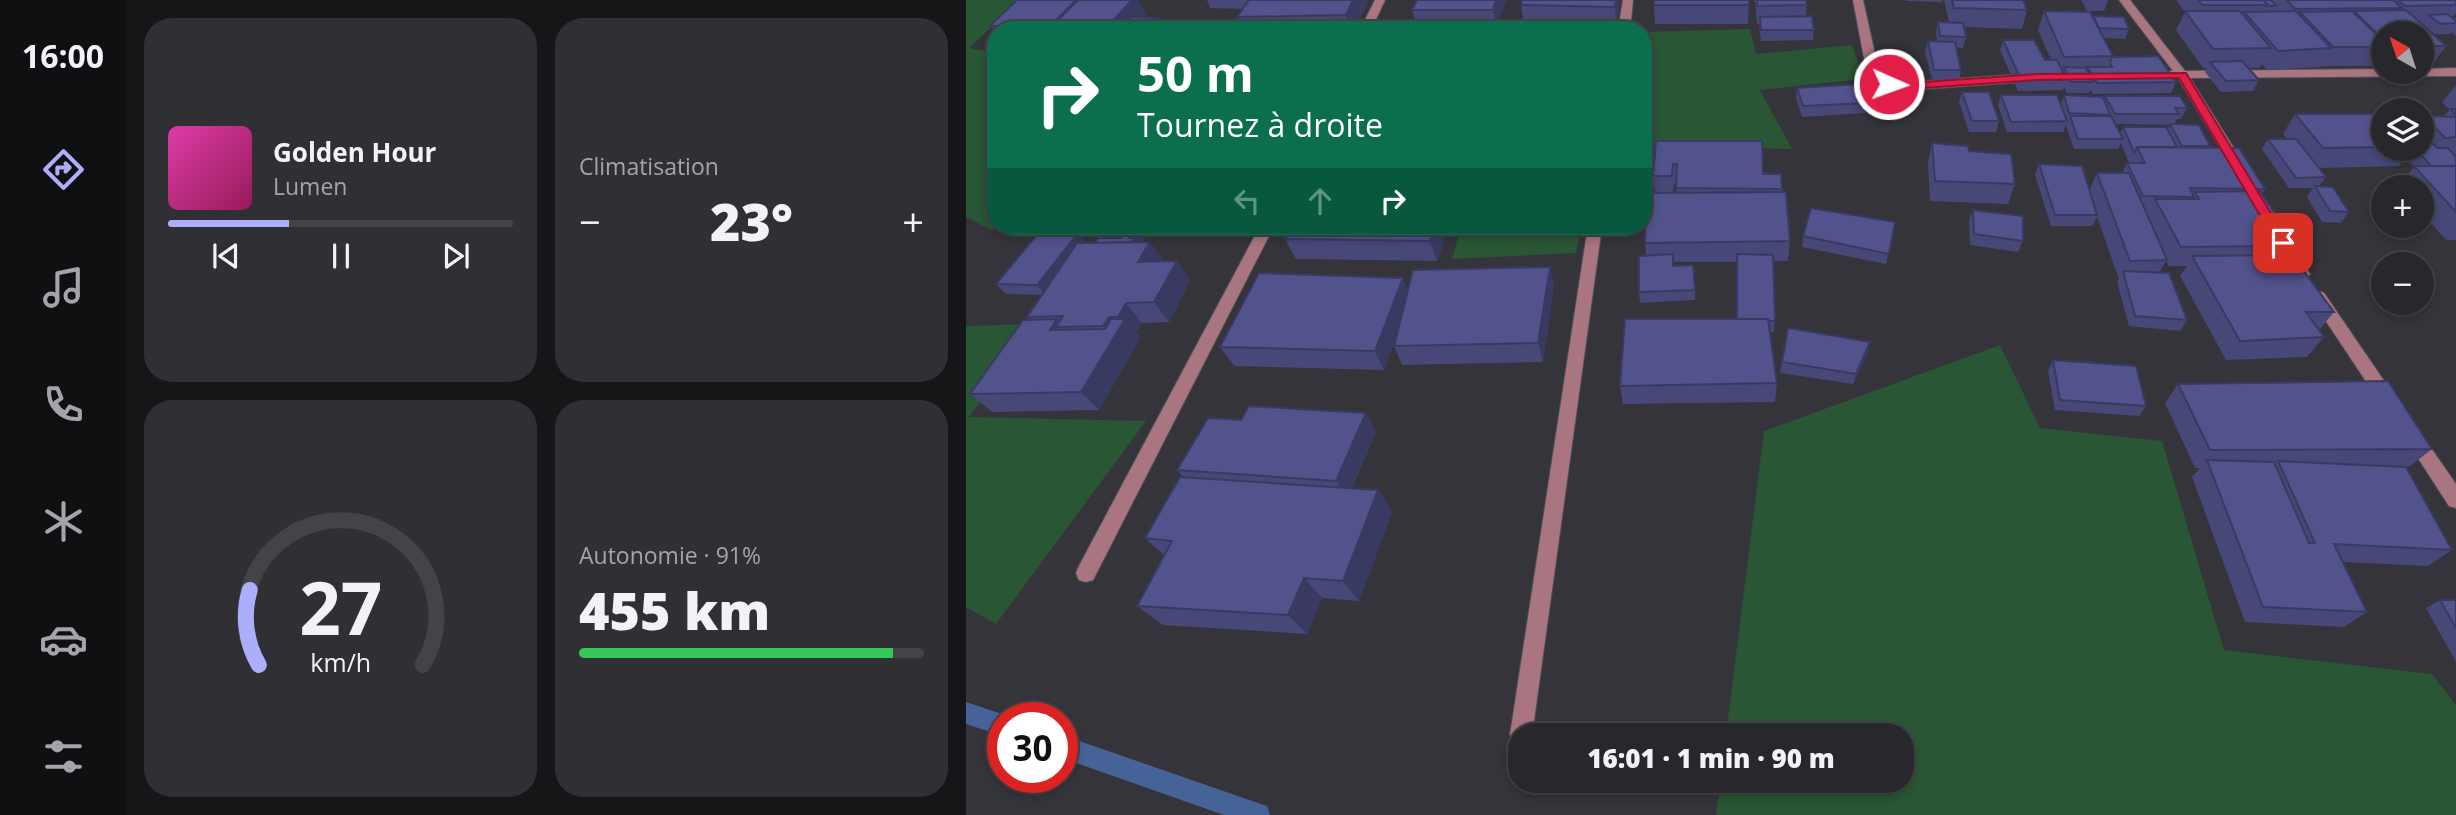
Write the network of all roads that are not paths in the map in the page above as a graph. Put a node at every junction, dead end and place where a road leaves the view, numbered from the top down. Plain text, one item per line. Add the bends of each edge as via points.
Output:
1 (1380, 0) edge
2 (1628, 0) edge
3 (1858, 0) edge
4 (2124, 0) edge
5 (1370, 21) edge
6 (1625, 21) edge
7 (2456, 72) edge
8 (2182, 75) junction
9 (2129, 76) edge
10 (2050, 77) edge
11 (1262, 235) edge
12 (1594, 235) edge
13 (2456, 500) edge
14 (1086, 573) dead end
15 (1523, 723) edge

1 - 5 street
2 - 6 street
3 - 10 street via 1873,74 1889,84
4 - 8 street
7 - 8 street
8 - 9 street
8 - 13 street via 2295,264
11 - 14 street
12 - 15 street

